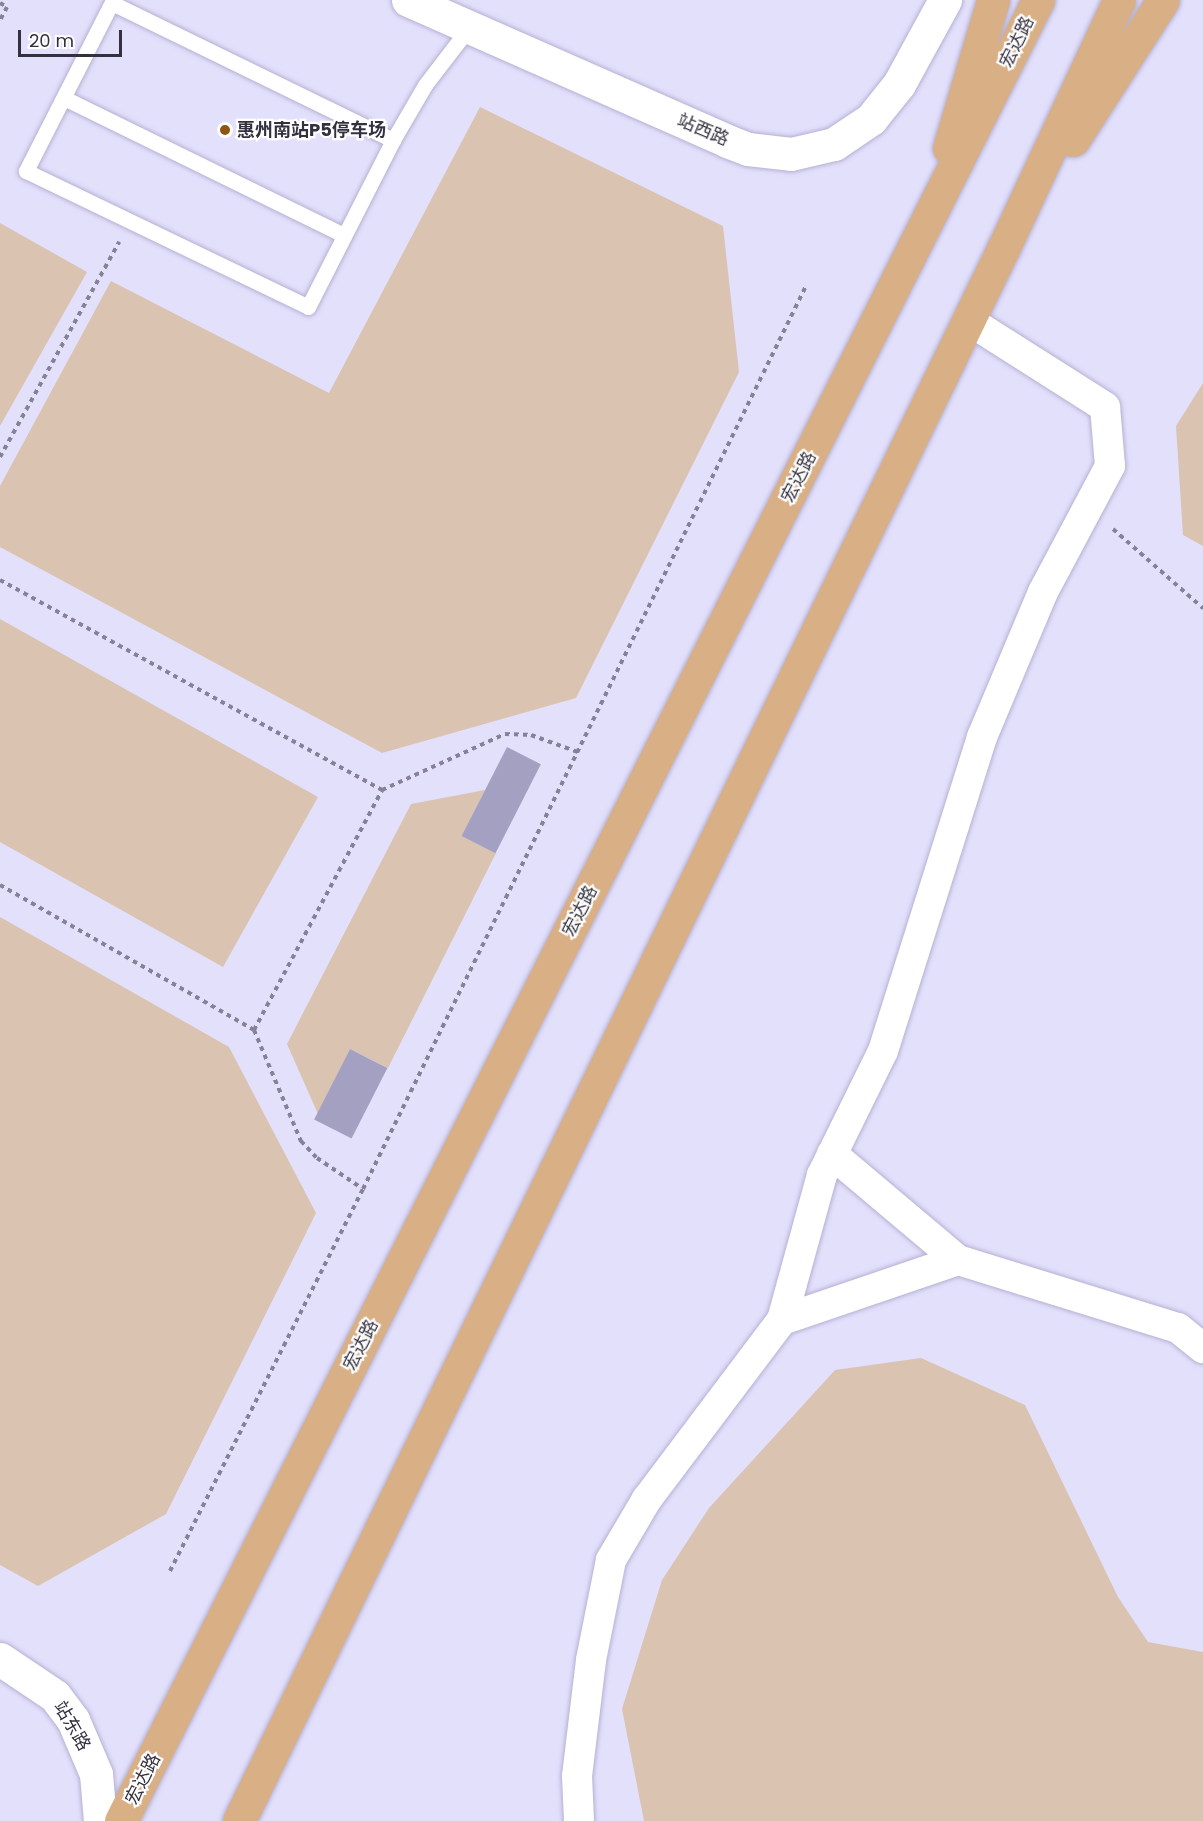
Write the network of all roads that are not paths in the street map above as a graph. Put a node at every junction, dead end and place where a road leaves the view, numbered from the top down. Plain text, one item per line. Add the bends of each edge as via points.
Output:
1 (408, 0) edge
2 (945, 0) edge
3 (993, 0) edge
4 (1038, 0) edge
5 (1119, 0) edge
6 (1163, 0) edge
7 (112, 2) edge
8 (468, 30) junction
9 (64, 98) junction
10 (393, 140) junction
11 (933, 211) junction
12 (344, 235) junction
13 (1004, 247) junction
14 (968, 320) junction
15 (832, 1154) junction
16 (958, 1260) junction
17 (782, 1320) junction
18 (1203, 1348) edge
19 (0, 1659) edge
20 (100, 1821) edge
21 (121, 1821) edge
22 (239, 1821) edge
23 (579, 1821) edge

1 - 8 street, 站西路
2 - 8 street, 站西路 via 899,84 871,119 834,144 791,154 737,145
3 - 11 main road
4 - 11 main road, 宏达路
5 - 13 main road
6 - 13 main road
7 - 9 lane
7 - 10 lane
8 - 10 lane via 425,85
9 - 12 lane
9 - 12 lane via 26,171 308,307
10 - 12 lane
11 - 21 main road, 宏达路
13 - 14 main road
14 - 15 street via 1106,407 1110,466 1043,592 981,737 883,1052
14 - 22 main road
15 - 16 street
15 - 17 street via 822,1175
16 - 17 street
16 - 18 street via 1168,1324
17 - 23 street via 647,1499 611,1560 591,1660 577,1776
19 - 20 street, 站东路 via 55,1696 73,1720 96,1774

